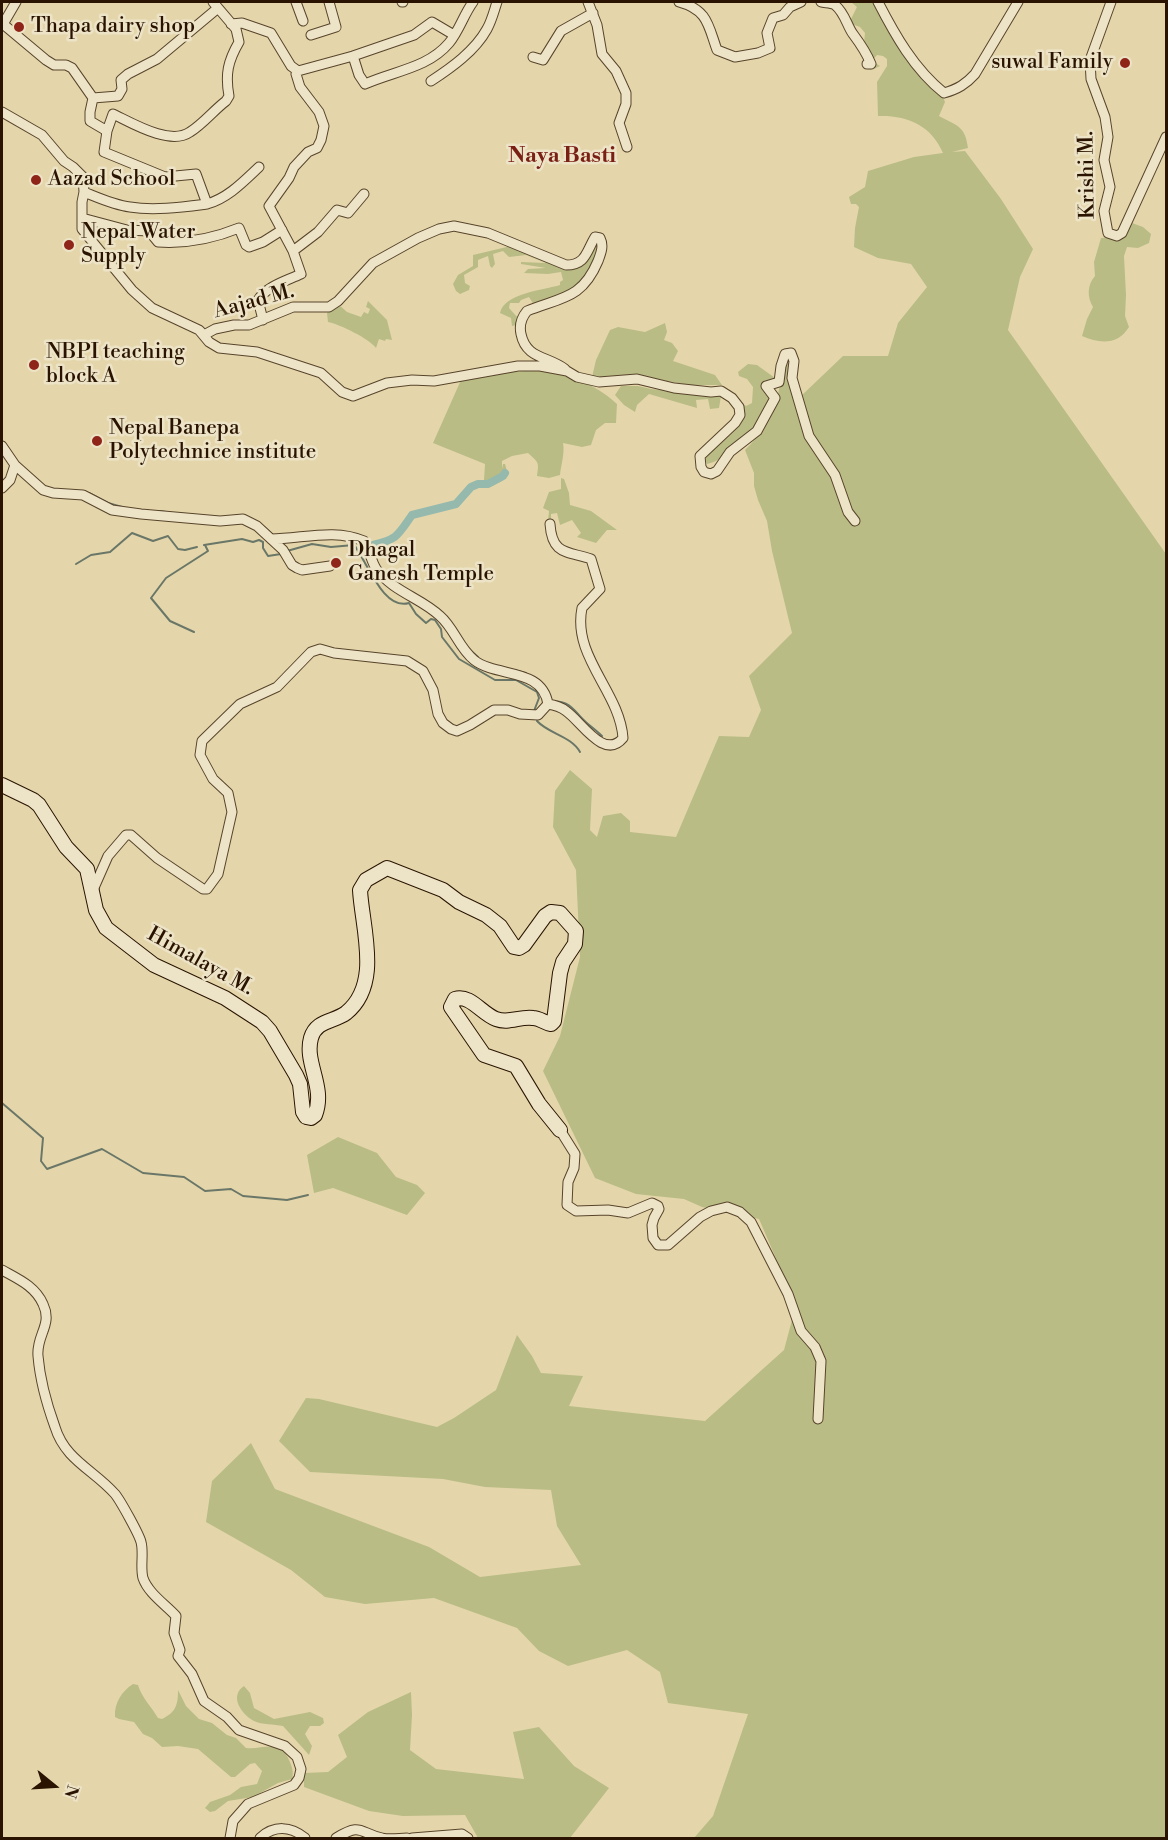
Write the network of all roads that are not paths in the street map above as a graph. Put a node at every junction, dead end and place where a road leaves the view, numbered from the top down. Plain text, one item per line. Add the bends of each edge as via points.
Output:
1 (16, 2) edge
2 (296, 2) edge
3 (328, 2) edge
4 (472, 2) edge
5 (497, 2) edge
6 (588, 2) edge
7 (679, 2) edge
8 (801, 2) edge
9 (821, 2) edge
10 (878, 2) edge
11 (1018, 2) edge
12 (1111, 2) edge
13 (216, 5) edge
14 (593, 13) junction
15 (303, 21) dead end
16 (231, 24) junction
17 (2, 25) edge
18 (311, 35) dead end
19 (454, 35) junction
20 (353, 56) junction
21 (533, 57) dead end
22 (867, 64) dead end
23 (298, 70) junction
24 (431, 81) dead end
25 (93, 98) junction
26 (2, 112) edge
27 (107, 131) junction
28 (1167, 137) edge
29 (627, 147) dead end
30 (259, 167) dead end
31 (84, 192) junction
32 (364, 195) dead end
33 (207, 204) junction
34 (82, 218) junction
35 (282, 230) junction
36 (293, 251) junction
37 (263, 320) junction
38 (199, 330) junction
39 (567, 370) junction
40 (2, 446) edge
41 (15, 465) junction
42 (2, 488) edge
43 (855, 521) dead end
44 (550, 524) dead end
45 (271, 539) junction
46 (330, 566) dead end
47 (548, 704) junction
48 (2, 785) edge
49 (93, 890) junction
50 (560, 1130) joint
51 (2, 1270) edge
52 (818, 1419) dead end
53 (230, 1839) edge
54 (260, 1839) edge
55 (305, 1839) edge
56 (336, 1839) edge
57 (409, 1839) edge
58 (468, 1839) edge

1 - 17 street
2 - 15 street
3 - 18 street via 336,27
4 - 19 street
5 - 24 street via 478,42
6 - 14 street
7 - 8 street via 701,12 717,50 735,57 770,48 767,33 774,18
9 - 22 street via 835,5 844,15 871,64
10 - 11 street via 902,46 944,93 966,84 975,74
12 - 28 street, Krishi M. via 1089,69 1108,137 1104,160 1110,186 1104,211 1108,233 1122,233
13 - 16 street
13 - 25 street via 157,59 120,80 122,89 118,96
14 - 21 street via 561,31 543,60
14 - 29 street via 602,54 627,93 618,123
16 - 23 street via 242,23 271,33 291,66
16 - 27 street via 239,42 227,67 229,96 190,133 160,135 113,114
17 - 25 street via 54,65 72,68
19 - 20 street via 432,22 414,35
19 - 20 street via 439,54 365,84
20 - 23 street
23 - 35 street via 300,87 319,112 324,126 316,148 294,167 269,206
25 - 27 street via 90,121
26 - 31 street, Aajad M. via 42,135 83,177
27 - 33 street via 104,152 165,177 196,174
30 - 33 street via 239,187
31 - 33 street via 131,208
31 - 34 street, Aajad M.
32 - 36 street via 348,213 337,210 318,232
34 - 35 street via 127,230 149,231 158,242 208,239 239,228 249,247 264,243
34 - 38 street, Aajad M. via 82,230 141,300
35 - 36 street
36 - 37 street via 301,274 261,295 258,300
37 - 38 street, Aajad M. via 215,329 204,335
37 - 39 street, Aajad M. via 293,307 329,307 373,263 439,229 454,226 488,233 566,265 582,261 595,237 600,238 602,252 592,274 576,293 527,311 522,317 520,330 530,352
38 - 39 street via 219,348 257,352 321,373 342,392 353,396 377,385 434,381 490,369 540,366
39 - 43 street via 589,381 637,379 674,388 721,391 732,398 740,407 740,415 700,456 704,472 711,474 757,431 775,398 766,387 779,382 783,358 791,353 792,378 809,436 835,475
40 - 41 street
41 - 42 street via 10,480
41 - 45 street via 43,490 53,493 83,495 112,510 141,514 220,521 243,519
44 - 47 street via 551,539 560,550 591,559 595,567 600,590 582,608 580,633 621,720 623,738 609,746 596,740 567,711
45 - 46 street via 292,565 302,570
45 - 47 street via 329,534 351,535 364,541 376,569 391,584 440,615 474,660 532,680 546,693
47 - 49 street via 538,715 494,710 470,725 451,729 438,714 433,690 423,671 407,661 311,651 277,687 240,704 202,741 200,755 213,779 228,793 232,812 218,874 207,889 126,835 108,856
48 - 49 street, Himalaya M. via 39,805 66,847 87,869
49 - 50 street, Himalaya M. via 100,920 113,935 154,965 225,998 262,1022 296,1075 303,1112 311,1118 318,1097 310,1040 324,1022 345,1014 353,1006 366,979 360,890 366,880 387,868 443,890 494,920 514,947 519,948 549,912 560,913 575,928 577,940 563,962 556,1016 551,1024 534,1018 495,1019 461,997 451,1007 484,1054 516,1066
50 - 52 street via 575,1154 567,1191 567,1205 571,1209 628,1213 656,1204 659,1209 654,1218 653,1238 663,1246 711,1210 727,1207 751,1222 788,1294 801,1331 821,1361
51 - 53 street via 37,1292 43,1303 47,1321 38,1356 55,1430 65,1450 115,1494 135,1528 141,1542 143,1579 176,1616 178,1656 192,1674 204,1701 239,1730 285,1746 297,1757 301,1769 294,1785 248,1804 233,1821
54 - 55 street via 276,1829 299,1833
56 - 57 street via 351,1830
57 - 58 street via 452,1834

